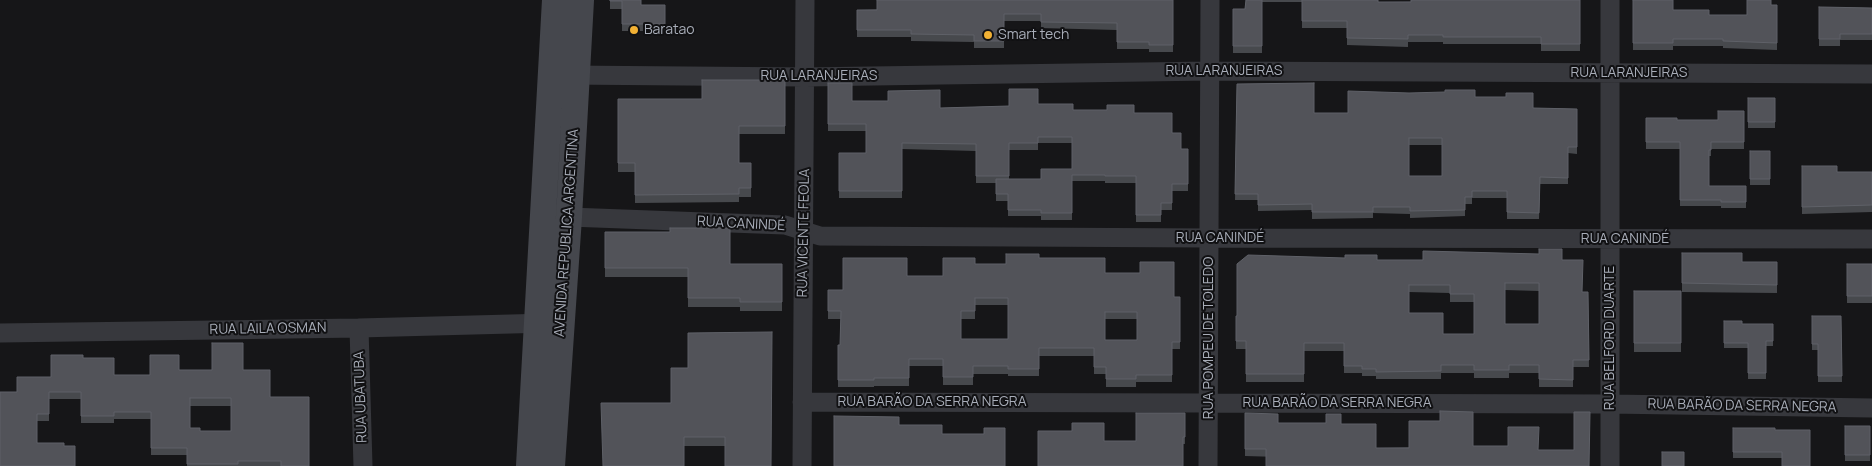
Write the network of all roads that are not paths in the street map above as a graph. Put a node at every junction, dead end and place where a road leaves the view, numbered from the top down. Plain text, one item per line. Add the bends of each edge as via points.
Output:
1 (555, 0) edge
2 (581, 0) edge
3 (805, 0) edge
4 (1210, 0) edge
5 (1610, 0) edge
6 (1210, 70) junction
7 (1610, 72) junction
8 (576, 74) junction
9 (1872, 74) edge
10 (806, 76) junction
11 (550, 88) junction
12 (543, 198) junction
13 (569, 217) junction
14 (804, 231) junction
15 (1209, 238) junction
16 (1610, 239) junction
17 (1872, 239) edge
18 (549, 323) junction
19 (359, 328) junction
20 (0, 333) edge
21 (802, 402) junction
22 (1208, 403) junction
23 (1610, 404) junction
24 (1872, 408) edge
25 (363, 466) edge
26 (529, 466) edge
27 (552, 466) edge
28 (802, 466) edge
29 (1208, 466) edge
30 (1610, 466) edge

1 - 11 main road, AVENIDA REPUBLICA ARGENTINA
2 - 8 main road, AVENIDA REPUBLICA ARGENTINA
3 - 10 street, RUA VICENTE FEOLA
4 - 6 street, RUA POMPEU DE TOLEDO
5 - 7 street, RUA BELFORD DUARTE
6 - 7 street, RUA LARANJEIRAS
6 - 10 street, RUA LARANJEIRAS
6 - 15 street, RUA POMPEU DE TOLEDO
7 - 9 street, RUA LARANJEIRAS
7 - 16 street, RUA BELFORD DUARTE
8 - 10 street, RUA LARANJEIRAS
8 - 11 street via 561,76
8 - 13 main road, AVENIDA REPUBLICA ARGENTINA
10 - 14 street, RUA VICENTE FEOLA
11 - 12 main road, AVENIDA REPUBLICA ARGENTINA
12 - 13 street via 557,213
12 - 18 main road, AVENIDA REPUBLICA ARGENTINA
13 - 14 street, RUA CANINDÉ via 785,225
13 - 18 main road, AVENIDA REPUBLICA ARGENTINA
14 - 15 street, RUA CANINDÉ via 820,236
14 - 21 street, RUA VICENTE FEOLA
15 - 16 street, RUA CANINDÉ
15 - 22 street, RUA POMPEU DE TOLEDO
16 - 17 street, RUA CANINDÉ
16 - 23 street, RUA BELFORD DUARTE
18 - 19 street, RUA LAILA OSMAN
18 - 26 main road, AVENIDA REPUBLICA ARGENTINA
18 - 27 main road, AVENIDA REPUBLICA ARGENTINA
19 - 20 street, RUA LAILA OSMAN
19 - 25 street, RUA UBATUBA
21 - 22 street, RUA BARÃO DA SERRA NEGRA
21 - 28 street, RUA VICENTE FEOLA
22 - 23 street, RUA BARÃO DA SERRA NEGRA
22 - 29 street, RUA POMPEU DE TOLEDO
23 - 24 street, RUA BARÃO DA SERRA NEGRA
23 - 30 street, RUA BELFORD DUARTE

